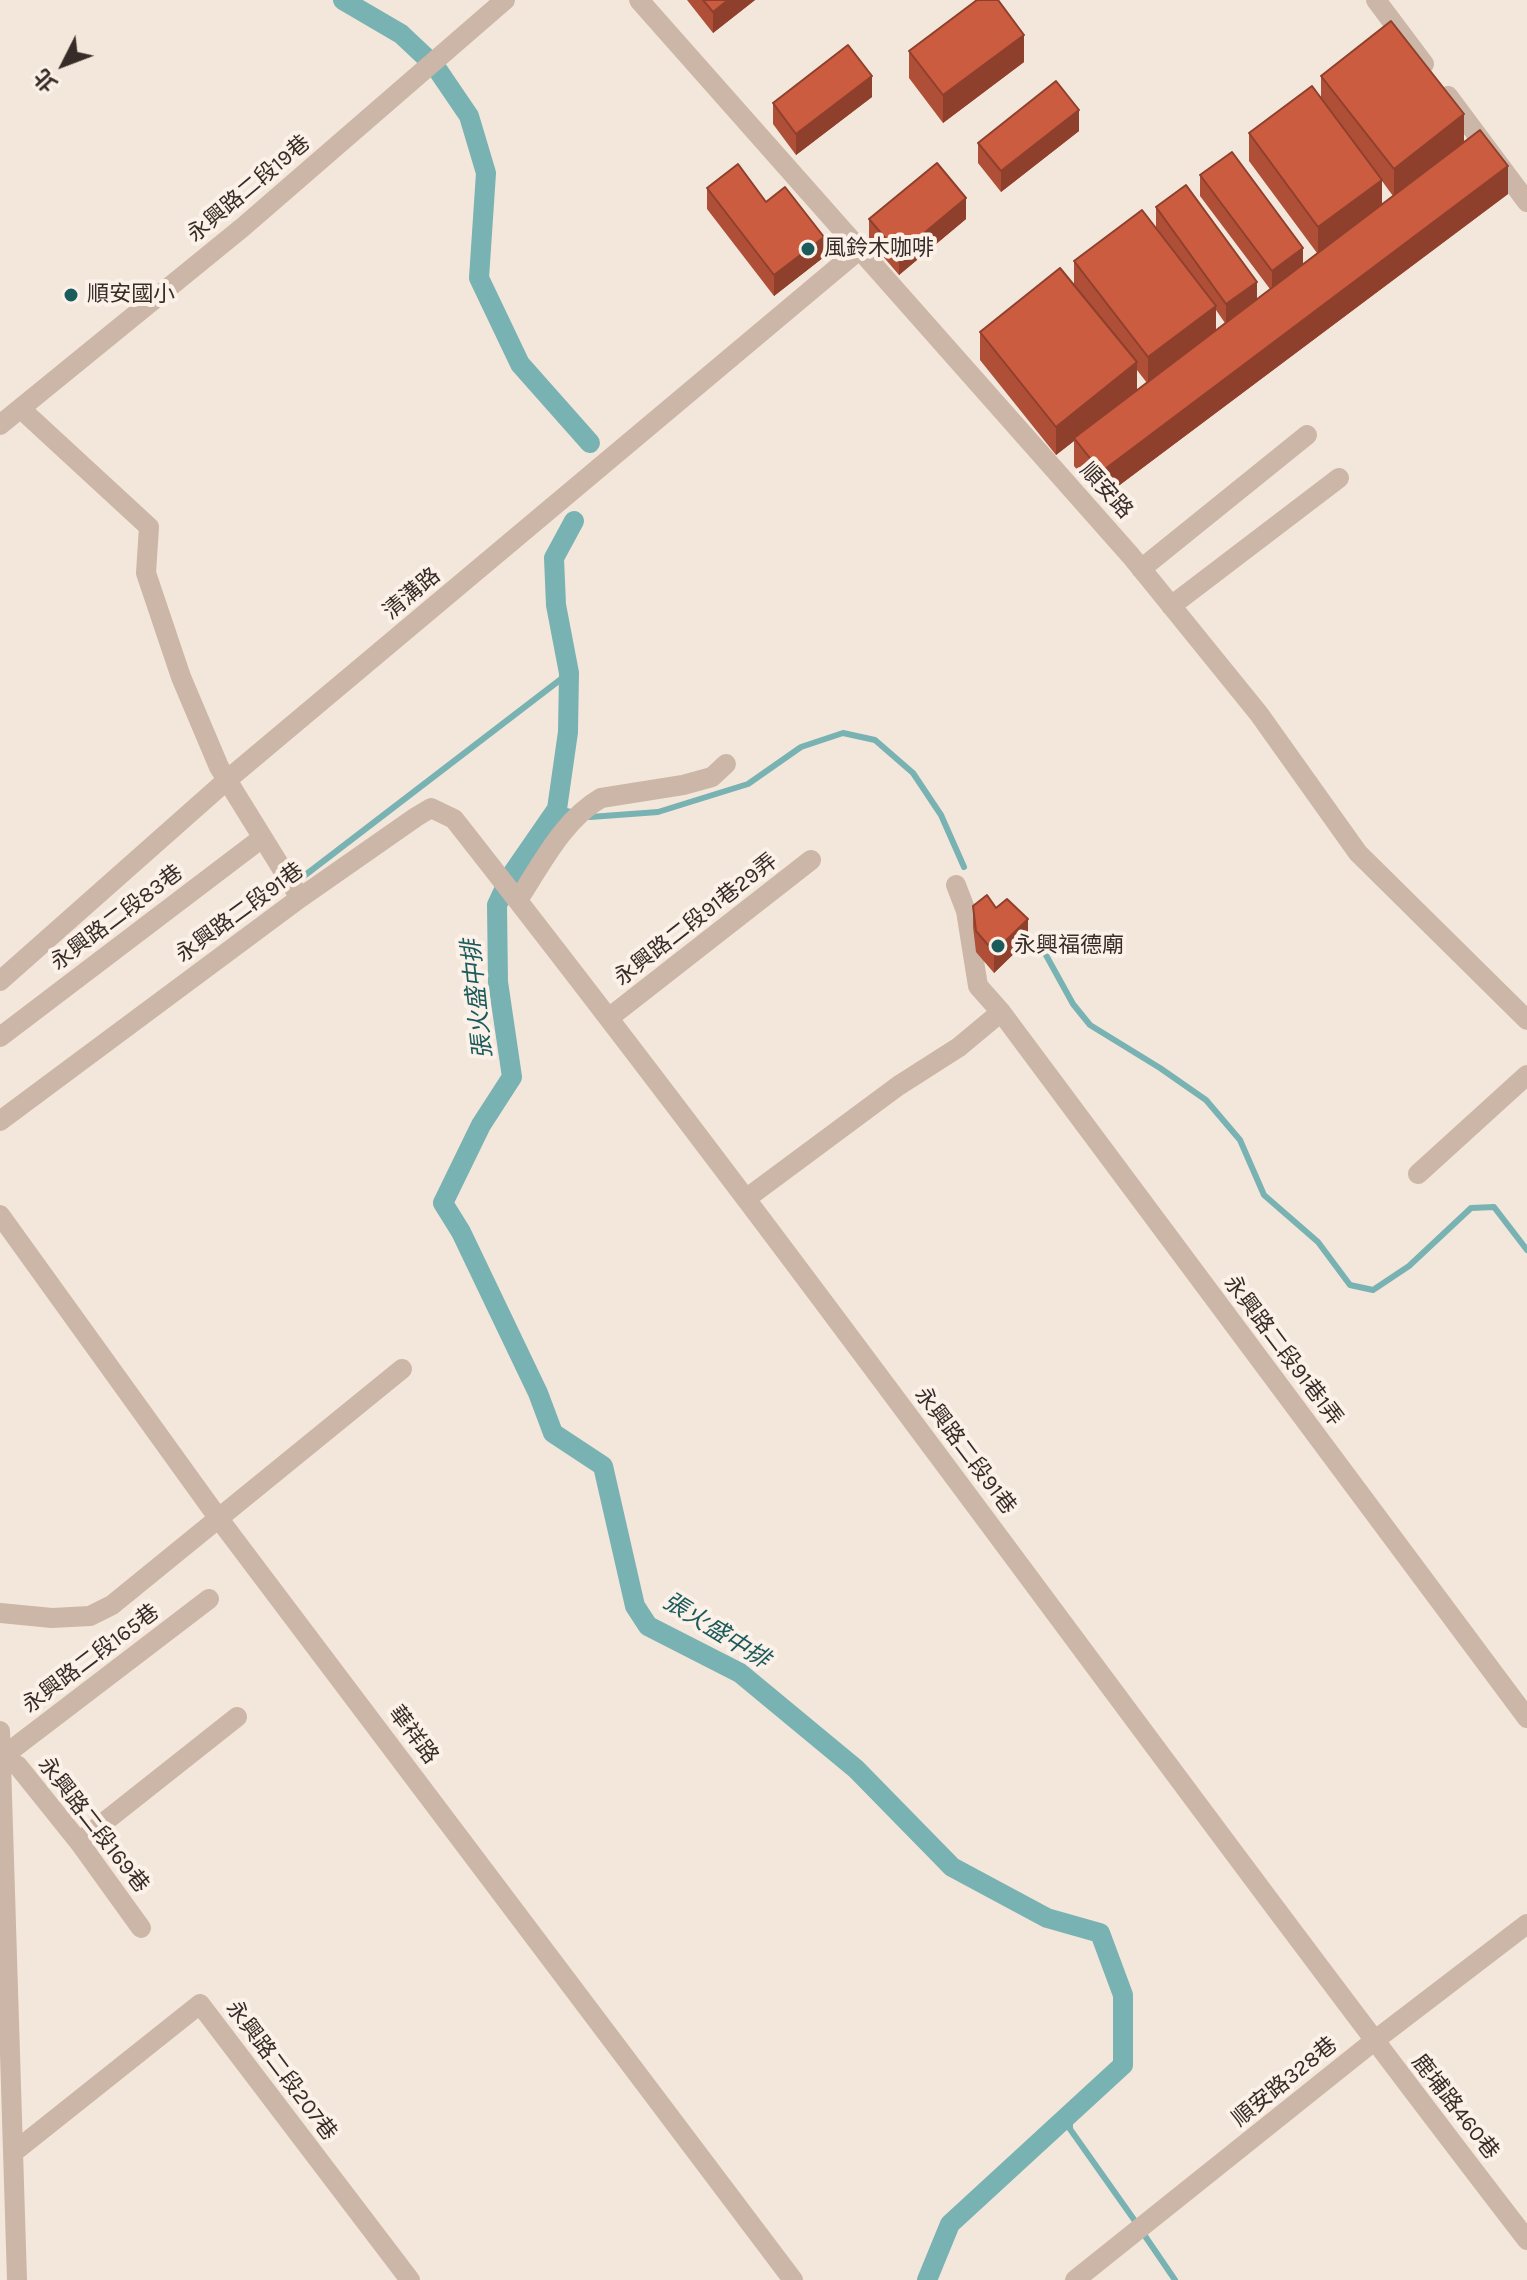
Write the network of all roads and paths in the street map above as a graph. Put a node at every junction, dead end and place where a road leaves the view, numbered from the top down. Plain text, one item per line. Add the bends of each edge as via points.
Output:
1 (505, 0) edge
2 (639, 0) edge
3 (1376, 0) edge
4 (1527, 202) edge
5 (860, 249) junction
6 (21, 409) junction
7 (0, 425) edge
8 (1307, 435) dead end
9 (1339, 478) dead end
10 (1141, 569) junction
11 (1171, 606) junction
12 (726, 764) dead end
13 (227, 780) junction
14 (262, 838) junction
15 (811, 860) dead end
16 (956, 885) dead end
17 (510, 890) junction
18 (300, 898) junction
19 (0, 981) edge
20 (1001, 1012) junction
21 (610, 1017) junction
22 (1527, 1020) edge
23 (0, 1037) edge
24 (1527, 1075) edge
25 (0, 1121) edge
26 (1418, 1174) dead end
27 (747, 1198) junction
28 (0, 1215) edge
29 (402, 1369) dead end
30 (219, 1519) junction
31 (209, 1599) dead end
32 (0, 1613) edge
33 (237, 1717) dead end
34 (1527, 1718) edge
35 (0, 1731) edge
36 (2, 1757) edge
37 (79, 1842) junction
38 (1527, 1924) edge
39 (141, 1928) dead end
40 (1374, 2041) junction
41 (14, 2152) junction
42 (1527, 2240) edge
43 (19, 2278) edge
44 (410, 2280) edge
45 (793, 2280) edge
46 (1075, 2280) edge

1 - 6 street, 永興路二段19巷 via 243,227
2 - 5 street, 順安路
3 - 4 street via 1477,148
5 - 10 street, 順安路 via 1063,467
5 - 13 street, 清溝路
6 - 7 street, 永興路二段19巷
6 - 13 street via 149,527 146,573 181,677
8 - 10 street
9 - 11 street
10 - 11 street, 順安路
11 - 22 street, 順安路 via 1259,714 1358,853
12 - 17 street via 712,777 592,803
13 - 14 street
13 - 19 street, 清溝路
14 - 18 street
14 - 23 street, 永興路二段83巷
15 - 21 street, 永興路二段91巷29弄
16 - 20 street, 永興路二段91巷1弄 via 966,911 978,986
17 - 18 street, 永興路二段91巷 via 454,819 431,808
17 - 21 street, 永興路二段91巷
18 - 25 street, 永興路二段91巷
20 - 27 street
20 - 34 street, 永興路二段91巷1弄
21 - 27 street, 永興路二段91巷
24 - 26 street
27 - 40 street, 永興路二段91巷
28 - 30 street, 華祥路
29 - 30 street
30 - 32 street via 112,1605 90,1616
30 - 45 street, 華祥路
31 - 36 street, 永興路二段165巷
33 - 37 street
35 - 36 street
36 - 37 street, 永興路二段169巷 via 18,1766
36 - 41 street
37 - 39 street, 永興路二段169巷
38 - 40 street, 順安路328巷
40 - 42 street, 鹿埔路460巷
40 - 46 street, 順安路328巷
41 - 43 street
41 - 44 street, 永興路二段207巷 via 200,2004

